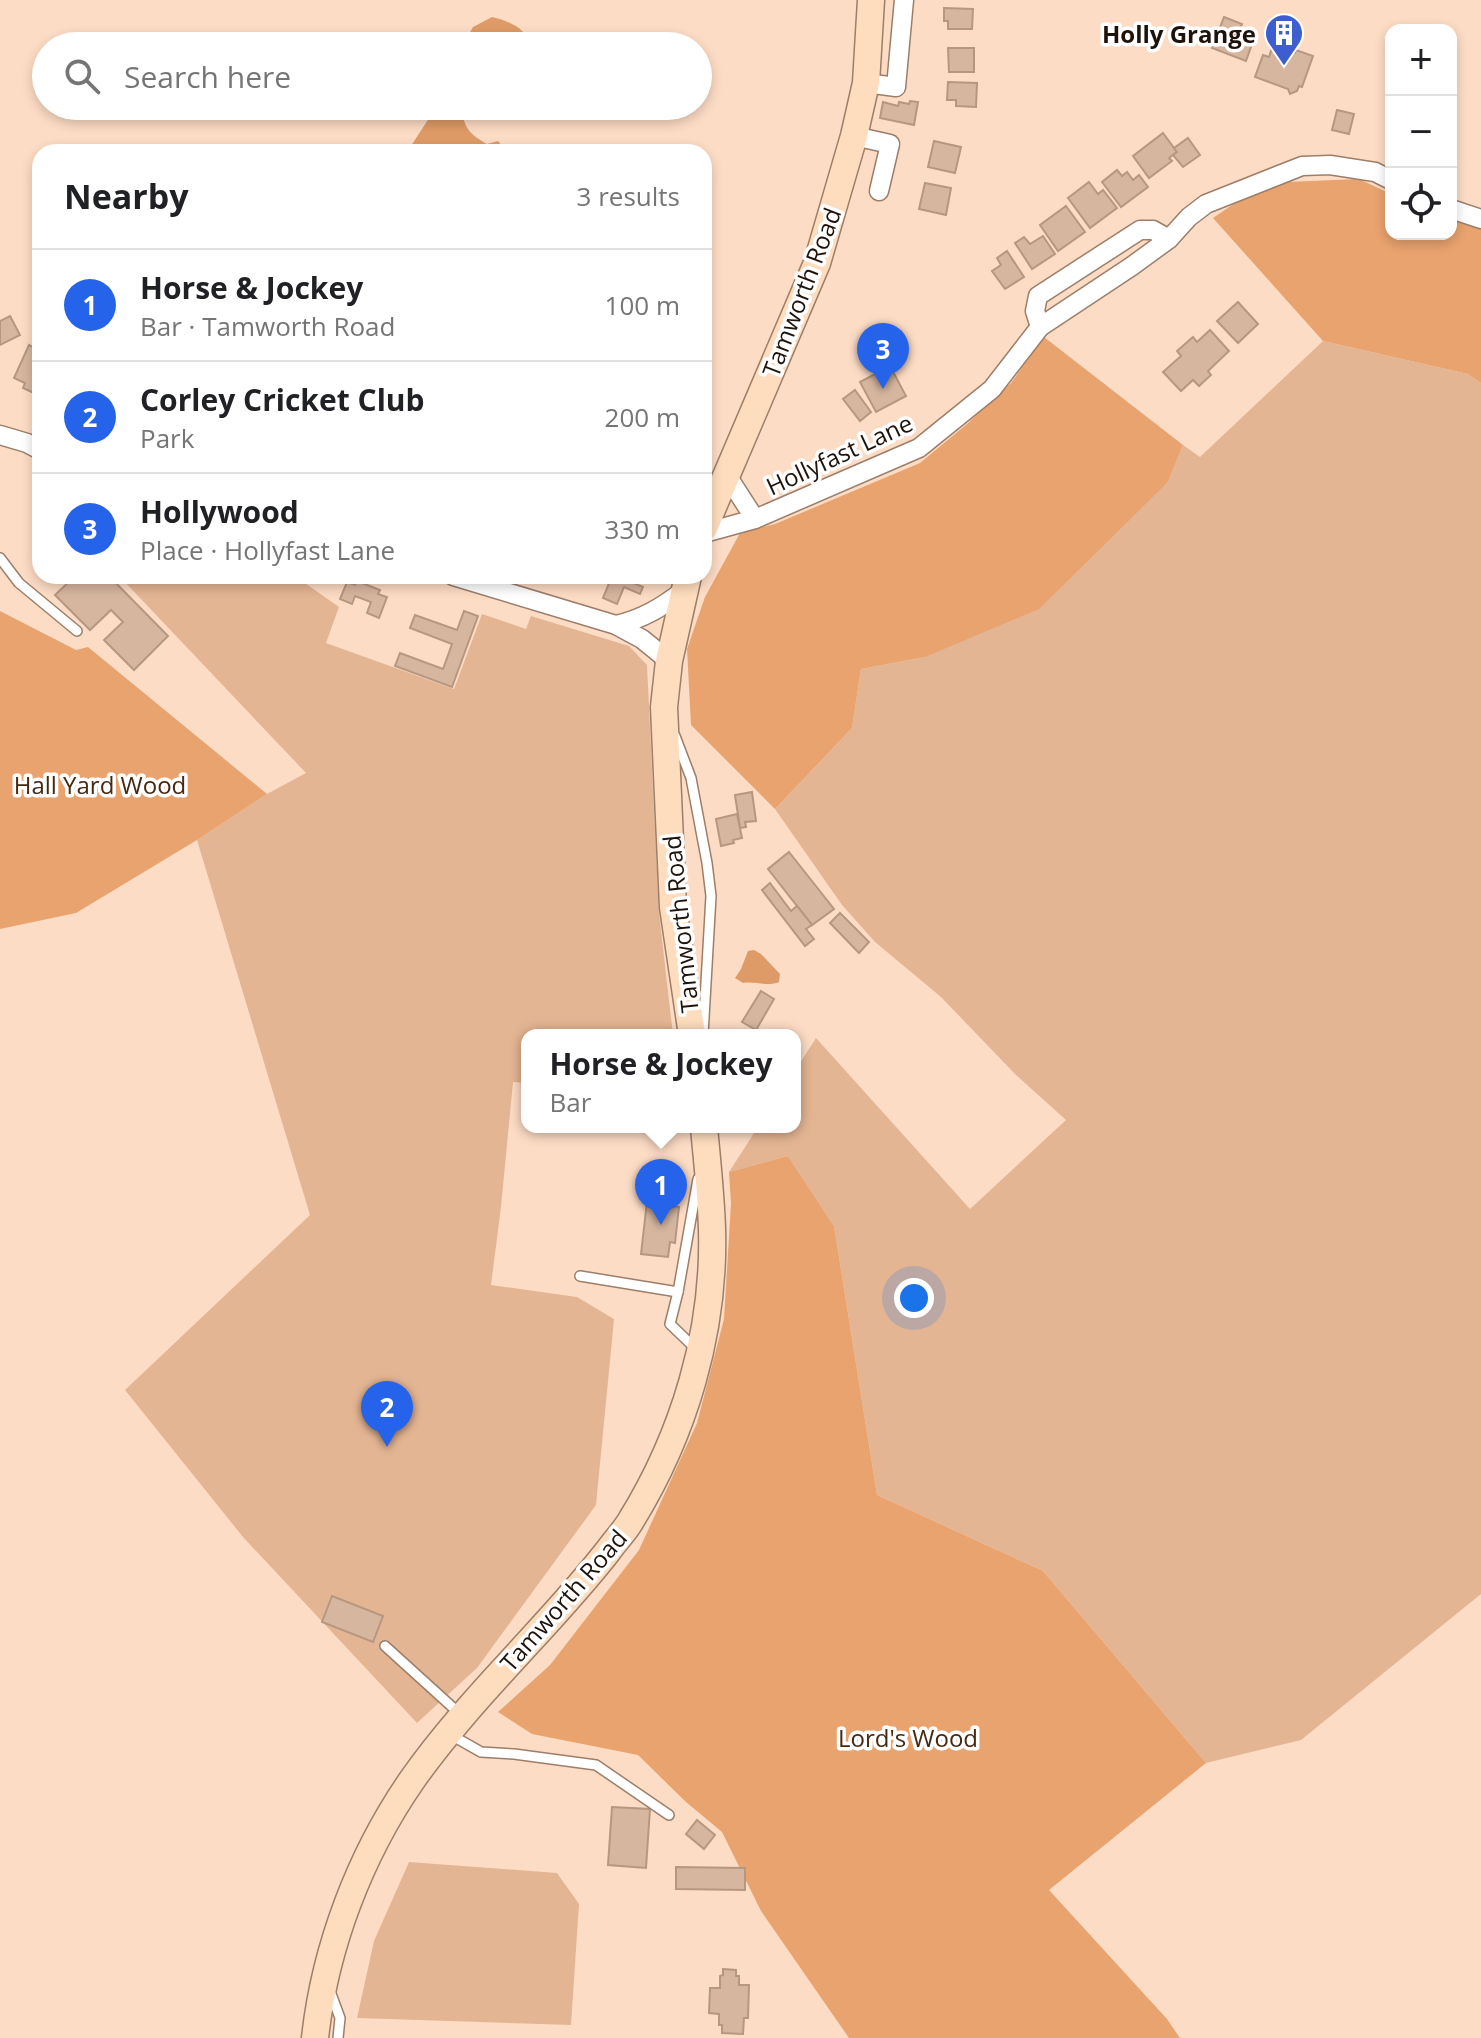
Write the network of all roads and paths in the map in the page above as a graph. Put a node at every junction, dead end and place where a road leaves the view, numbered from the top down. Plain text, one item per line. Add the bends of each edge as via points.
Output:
1 (871, 0) edge
2 (904, 0) edge
3 (866, 83) junction
4 (854, 136) junction
5 (1385, 177) edge
6 (879, 191) dead end
7 (1457, 211) edge
8 (1481, 219) edge
9 (1169, 239) junction
10 (1040, 327) junction
11 (0, 435) edge
12 (32, 446) edge
13 (726, 474) junction
14 (712, 510) edge
15 (755, 519) junction
16 (712, 528) edge
17 (0, 558) edge
18 (480, 584) edge
19 (685, 584) edge
20 (686, 584) edge
21 (616, 625) junction
22 (77, 631) dead end
23 (669, 661) junction
24 (664, 707) junction
25 (691, 1029) edge
26 (703, 1029) edge
27 (704, 1134) edge
28 (580, 1276) dead end
29 (678, 1292) junction
30 (700, 1352) junction
31 (385, 1646) dead end
32 (455, 1725) junction
33 (669, 1815) dead end
34 (326, 1980) junction
35 (315, 2038) edge
36 (338, 2038) edge

1 - 3 main road, Tamworth Road
2 - 3 street via 896,87
3 - 4 main road, Tamworth Road
4 - 6 street via 892,136
4 - 13 main road, Tamworth Road via 817,263
5 - 9 street, Hollyfast Lane via 1330,165 1302,166 1206,204
7 - 8 street
9 - 10 street, Hollyfast Lane
9 - 10 street via 1140,230 1038,296
10 - 15 street, Hollyfast Lane via 992,389 919,448
11 - 12 street
13 - 14 main road, Tamworth Road
13 - 15 street, Hollyfast Lane
15 - 16 street, Hollyfast Lane
17 - 22 lane via 19,583
18 - 21 street
19 - 21 street via 660,609
20 - 23 main road, Tamworth Road
21 - 23 street
23 - 24 main road, Tamworth Road
24 - 25 main road, Tamworth Road via 673,907
24 - 26 lane via 691,778 707,863 711,896
27 - 29 lane
27 - 30 main road, Tamworth Road via 712,1255
28 - 29 lane
29 - 30 lane via 670,1324
30 - 32 main road, Tamworth Road via 667,1450 629,1524
31 - 32 lane
32 - 33 lane via 481,1752 596,1765
32 - 34 main road, Tamworth Road via 411,1781 371,1848
34 - 35 main road, Tamworth Road
34 - 36 lane via 340,2018

